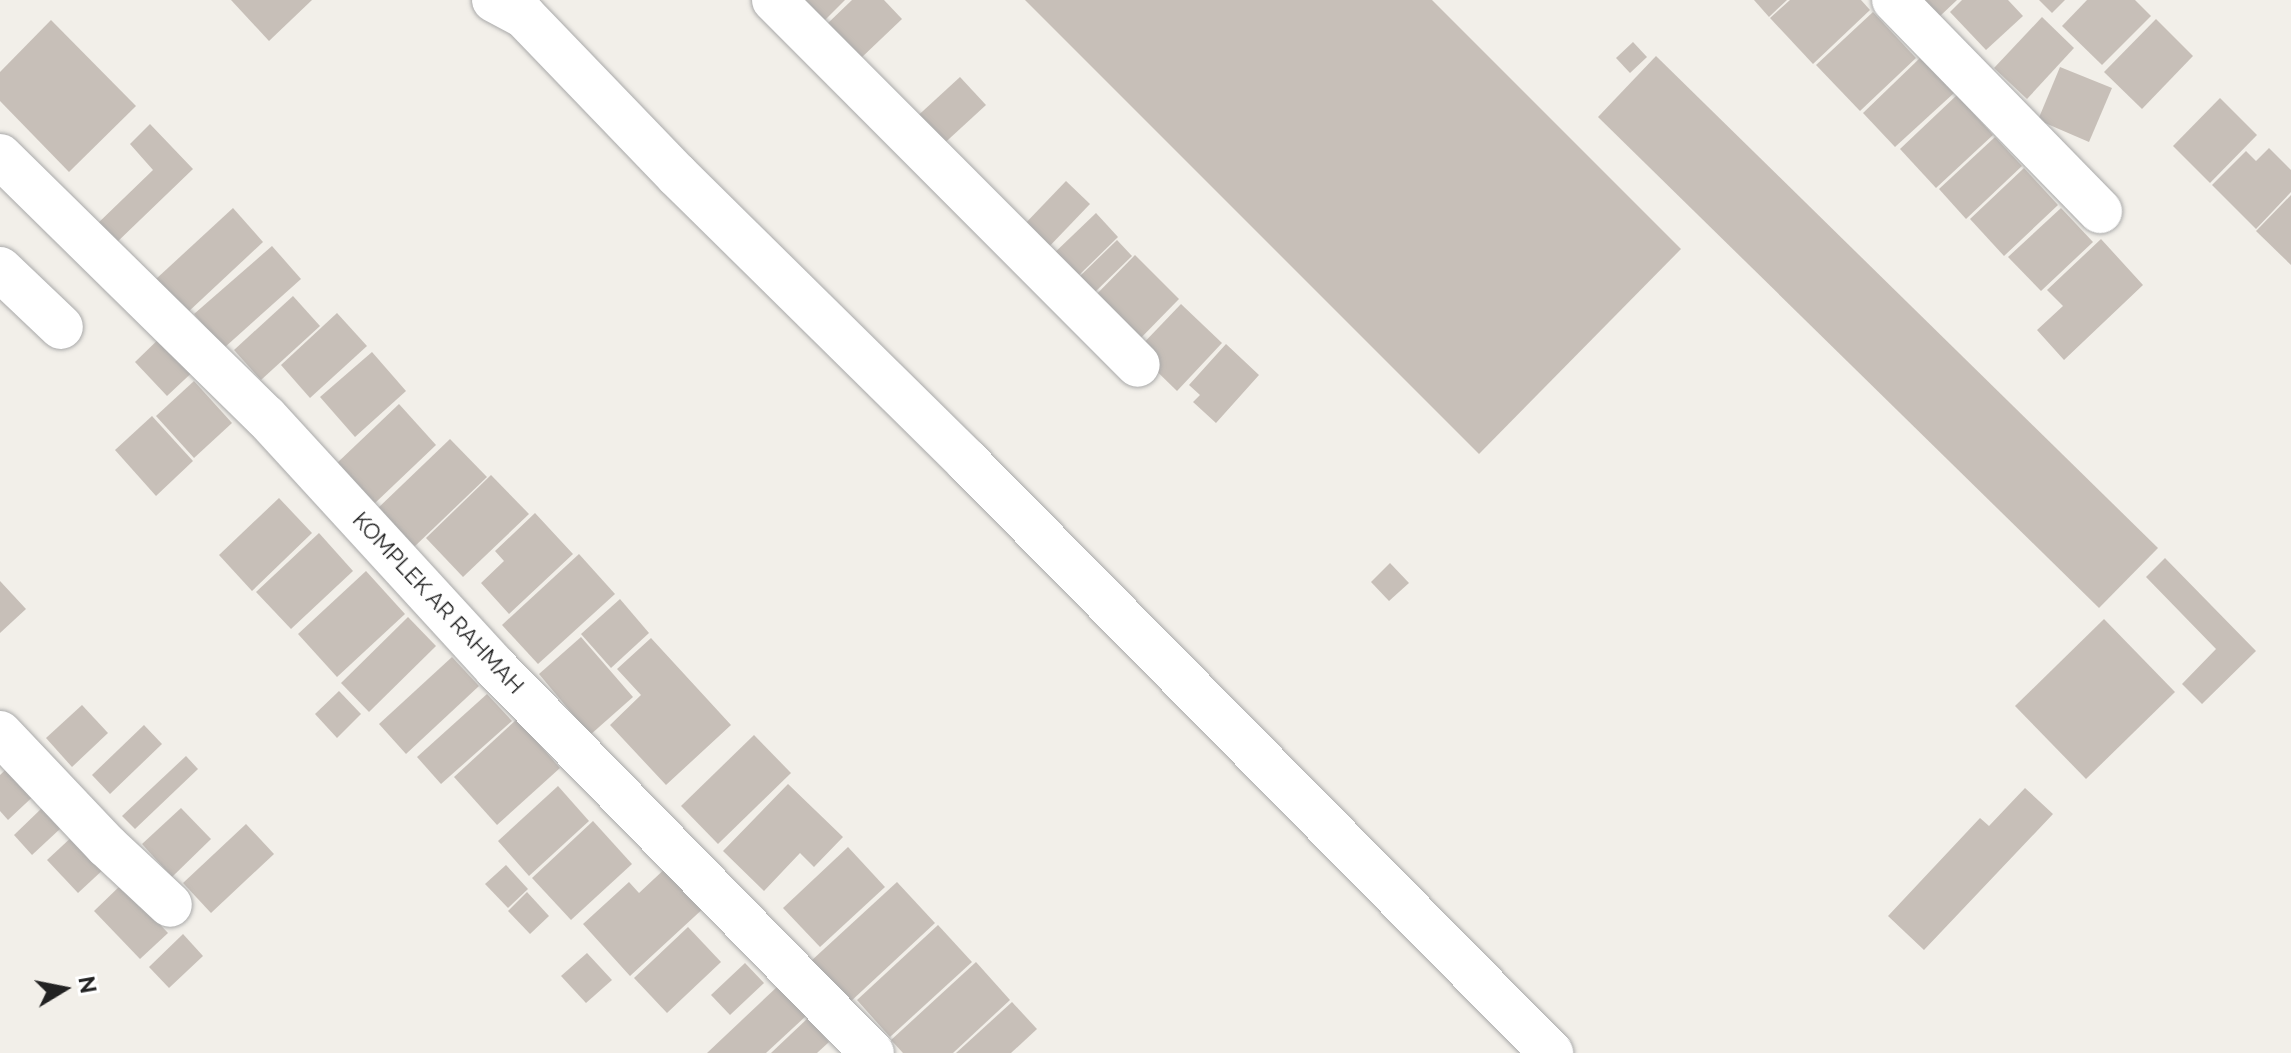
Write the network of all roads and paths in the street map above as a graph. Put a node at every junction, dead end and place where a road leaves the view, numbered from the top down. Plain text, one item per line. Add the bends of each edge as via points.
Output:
1 (494, 0) edge
2 (774, 0) edge
3 (1894, 0) edge
4 (0, 156) edge
5 (2100, 211) dead end
6 (0, 269) edge
7 (61, 327) dead end
8 (1138, 365) dead end
9 (0, 733) edge
10 (170, 905) dead end
11 (872, 1053) edge
12 (1551, 1053) edge

1 - 12 street via 524,16
2 - 8 street
3 - 5 street
4 - 11 street, KOMPLEK AR RAHMAH via 266,417 496,668
6 - 7 street
9 - 10 street

